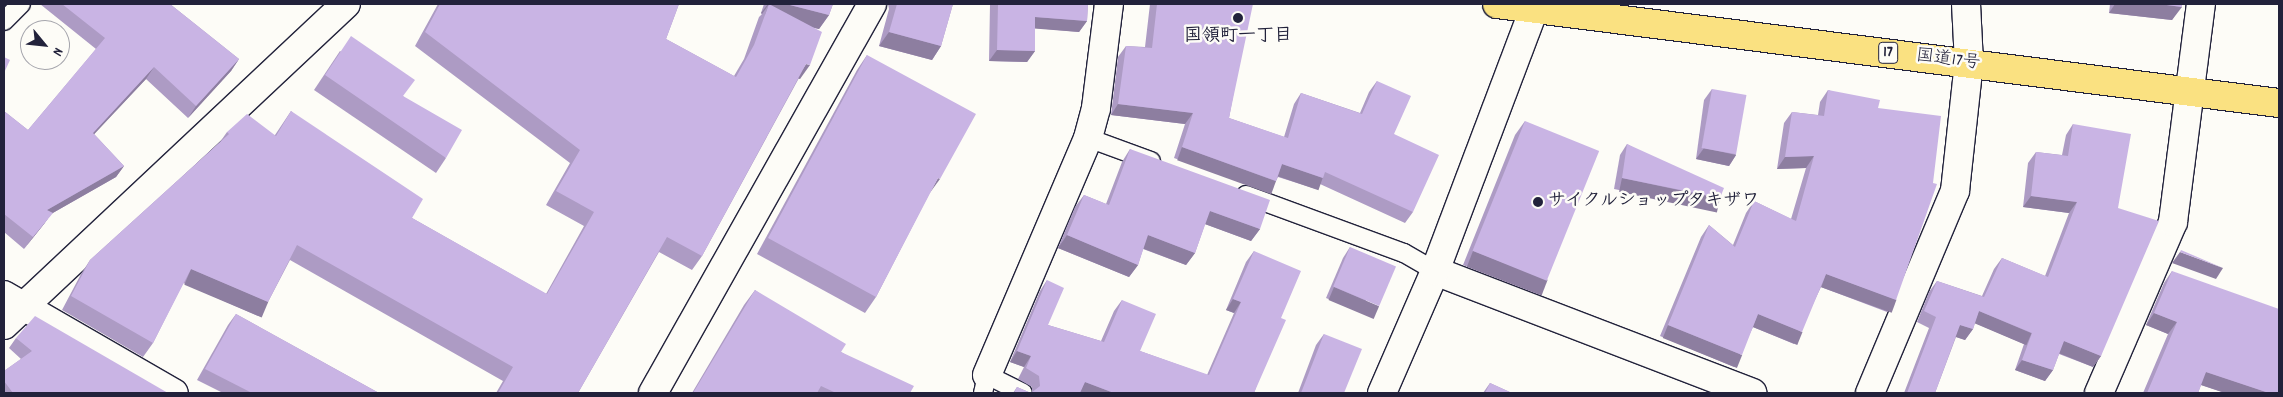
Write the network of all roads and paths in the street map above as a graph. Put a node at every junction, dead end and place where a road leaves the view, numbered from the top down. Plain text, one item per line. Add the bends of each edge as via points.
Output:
1 (21, 4) edge
2 (346, 4) edge
3 (872, 4) edge
4 (1109, 4) edge
5 (1497, 4) edge
6 (1966, 4) edge
7 (2201, 4) edge
8 (1535, 6) edge
9 (4, 21) edge
10 (1969, 64) junction
11 (2190, 91) junction
12 (2279, 103) edge
13 (1088, 138) junction
14 (1172, 168) edge
15 (1227, 188) edge
16 (1435, 271) junction
17 (14, 301) edge
18 (4, 325) edge
19 (985, 384) edge
20 (174, 393) edge
21 (653, 393) edge
22 (1023, 393) edge
23 (1382, 393) edge
24 (1752, 393) edge
25 (1870, 393) edge
26 (2099, 393) edge

1 - 9 lane
2 - 17 street
3 - 21 street
4 - 13 street via 1096,108
5 - 8 highway, 国道17号 / 17
6 - 10 street
7 - 11 street
8 - 10 highway, 国道17号 / 17
8 - 16 street
10 - 11 highway, 国道17号 / 17
10 - 25 street via 1955,191
11 - 12 highway, 国道17号 / 17
11 - 26 street via 2164,271
13 - 14 lane
13 - 19 street
15 - 16 lane via 1404,253
16 - 23 street
16 - 24 street
17 - 18 street
17 - 20 street
19 - 22 lane

